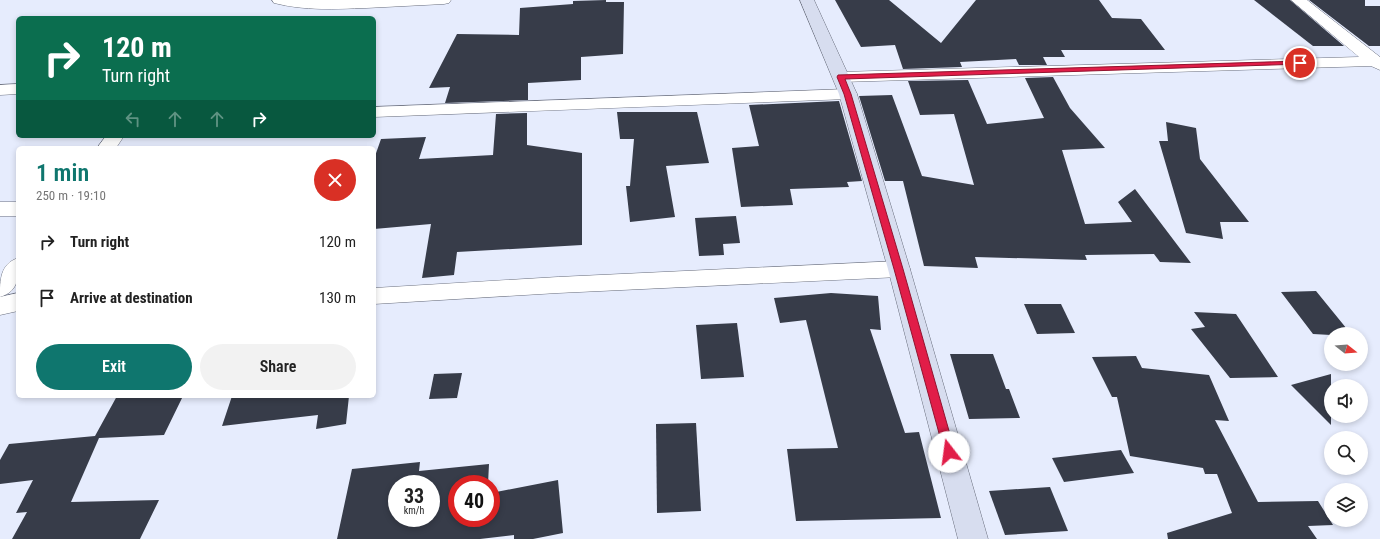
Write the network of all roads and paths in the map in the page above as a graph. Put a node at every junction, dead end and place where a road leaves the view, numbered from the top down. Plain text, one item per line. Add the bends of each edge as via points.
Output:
1 (279, 0) edge
2 (444, 0) edge
3 (808, 0) edge
4 (1298, 0) edge
5 (1378, 63) edge
6 (844, 86) junction
7 (16, 89) edge
8 (0, 90) edge
9 (376, 112) edge
10 (0, 209) edge
11 (16, 209) edge
12 (16, 269) edge
13 (899, 269) junction
14 (0, 290) edge
15 (376, 296) edge
16 (16, 302) edge
17 (0, 306) edge
18 (973, 539) edge

1 - 2 street via 326,5
3 - 6 street
4 - 5 street
5 - 6 street
6 - 9 street via 741,98
6 - 13 street
7 - 8 street
10 - 11 street
12 - 14 street
13 - 15 street
13 - 18 street
16 - 17 street

